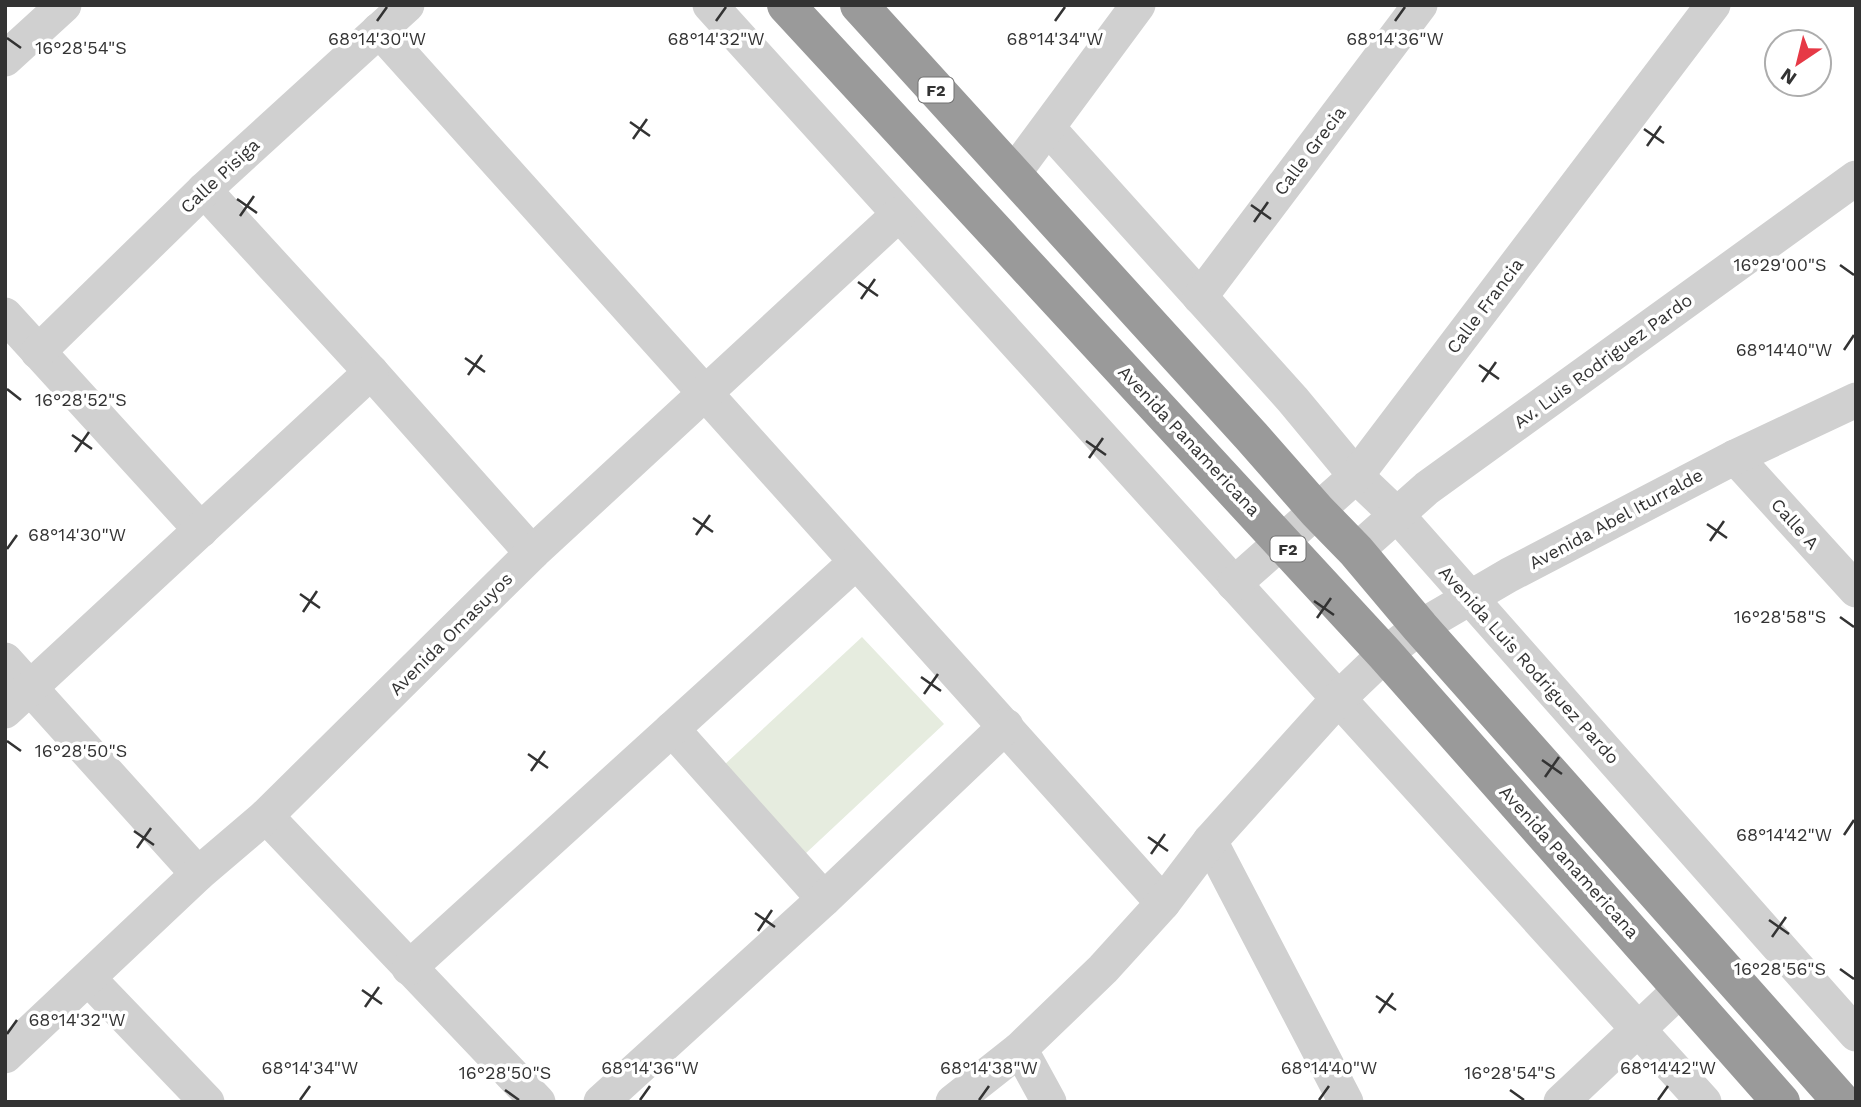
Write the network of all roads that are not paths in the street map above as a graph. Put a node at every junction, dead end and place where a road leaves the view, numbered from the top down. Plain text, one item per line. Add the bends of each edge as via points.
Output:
1 (64, 5) edge
2 (407, 5) edge
3 (710, 5) edge
4 (786, 5) edge
5 (859, 5) edge
6 (1138, 5) edge
7 (1420, 5) edge
8 (1713, 5) edge
9 (379, 30) junction
10 (5, 60) edge
11 (1048, 128) junction
12 (1013, 174) junction
13 (1856, 178) edge
14 (204, 190) junction
15 (899, 214) junction
16 (1200, 297) junction
17 (5, 315) edge
18 (38, 352) junction
19 (371, 372) junction
20 (705, 394) junction
21 (1856, 400) edge
22 (1735, 457) junction
23 (1356, 476) junction
24 (1317, 511) junction
25 (1397, 515) junction
26 (201, 530) junction
27 (1282, 542) junction
28 (1356, 551) junction
29 (532, 553) junction
30 (856, 562) junction
31 (1234, 584) junction
32 (1856, 590) edge
33 (1470, 598) junction
34 (1420, 627) junction
35 (1385, 654) junction
36 (5, 660) edge
37 (18, 699) edge
38 (1338, 699) junction
39 (1006, 726) junction
40 (672, 729) junction
41 (266, 816) junction
42 (1210, 841) junction
43 (198, 874) junction
44 (824, 899) junction
45 (1163, 903) junction
46 (410, 968) junction
47 (89, 979) junction
48 (1681, 989) junction
49 (1638, 1030) junction
50 (1856, 1034) edge
51 (1020, 1049) junction
52 (5, 1056) edge
53 (207, 1102) edge
54 (538, 1102) edge
55 (601, 1102) edge
56 (953, 1102) edge
57 (1049, 1102) edge
58 (1346, 1102) edge
59 (1562, 1102) edge
60 (1703, 1102) edge
61 (1781, 1102) edge
62 (1842, 1102) edge

1 - 10 street
2 - 9 street, Calle Pisiga
3 - 15 street
4 - 27 highway, Avenida Panamericana / F2
5 - 12 highway, F2
6 - 11 street
7 - 16 street, Calle Grecia
8 - 23 street, Calle Francia
9 - 14 street, Calle Pisiga
9 - 20 street
11 - 12 street
11 - 16 street
12 - 24 highway, F2
13 - 25 street, Av. Luis Rodriguez Pardo via 1438,480
14 - 18 street, Calle Pisiga
14 - 19 street
15 - 20 street, Avenida Omasuyos
15 - 31 street
16 - 23 street, Avenida Luis Rodriguez Pardo
17 - 18 street
18 - 26 street
19 - 26 street
19 - 29 street
20 - 29 street, Avenida Omasuyos
20 - 30 street
21 - 22 street, Avenida Abel Iturralde
22 - 32 street, Calle A
22 - 33 street, Avenida Abel Iturralde
23 - 24 street, Calle Francia
23 - 25 street, Avenida Luis Rodriguez Pardo
24 - 27 street, Calle Francia
24 - 28 highway, F2
25 - 28 street, Av. Luis Rodriguez Pardo
25 - 33 street, Avenida Luis Rodriguez Pardo
26 - 37 street
27 - 31 street, Calle Francia
27 - 35 highway, Avenida Panamericana / F2
28 - 34 highway, F2
29 - 41 street, Avenida Omasuyos
30 - 39 street
30 - 40 street
31 - 38 street
33 - 34 street, Avenida Abel Iturralde
33 - 50 street, Avenida Luis Rodriguez Pardo
34 - 35 street, Avenida Abel Iturralde
34 - 62 highway, F2
35 - 38 street, Avenida Abel Iturralde
35 - 48 highway, Avenida Panamericana / F2
36 - 37 street
37 - 43 street
38 - 42 street, Avenida Abel Iturralde
38 - 49 street
39 - 44 street
39 - 45 street
40 - 44 street
40 - 46 street
41 - 43 street, Avenida Omasuyos
41 - 46 street
42 - 45 street, Avenida Abel Iturralde
42 - 58 street
43 - 47 street, Avenida Omasuyos
44 - 55 street
45 - 51 street, Avenida Abel Iturralde
46 - 54 street
47 - 52 street, Avenida Omasuyos
47 - 53 street
48 - 49 street
48 - 61 highway, Avenida Panamericana / F2
49 - 59 street
49 - 60 street
51 - 56 street, Avenida Abel Iturralde
51 - 57 street

